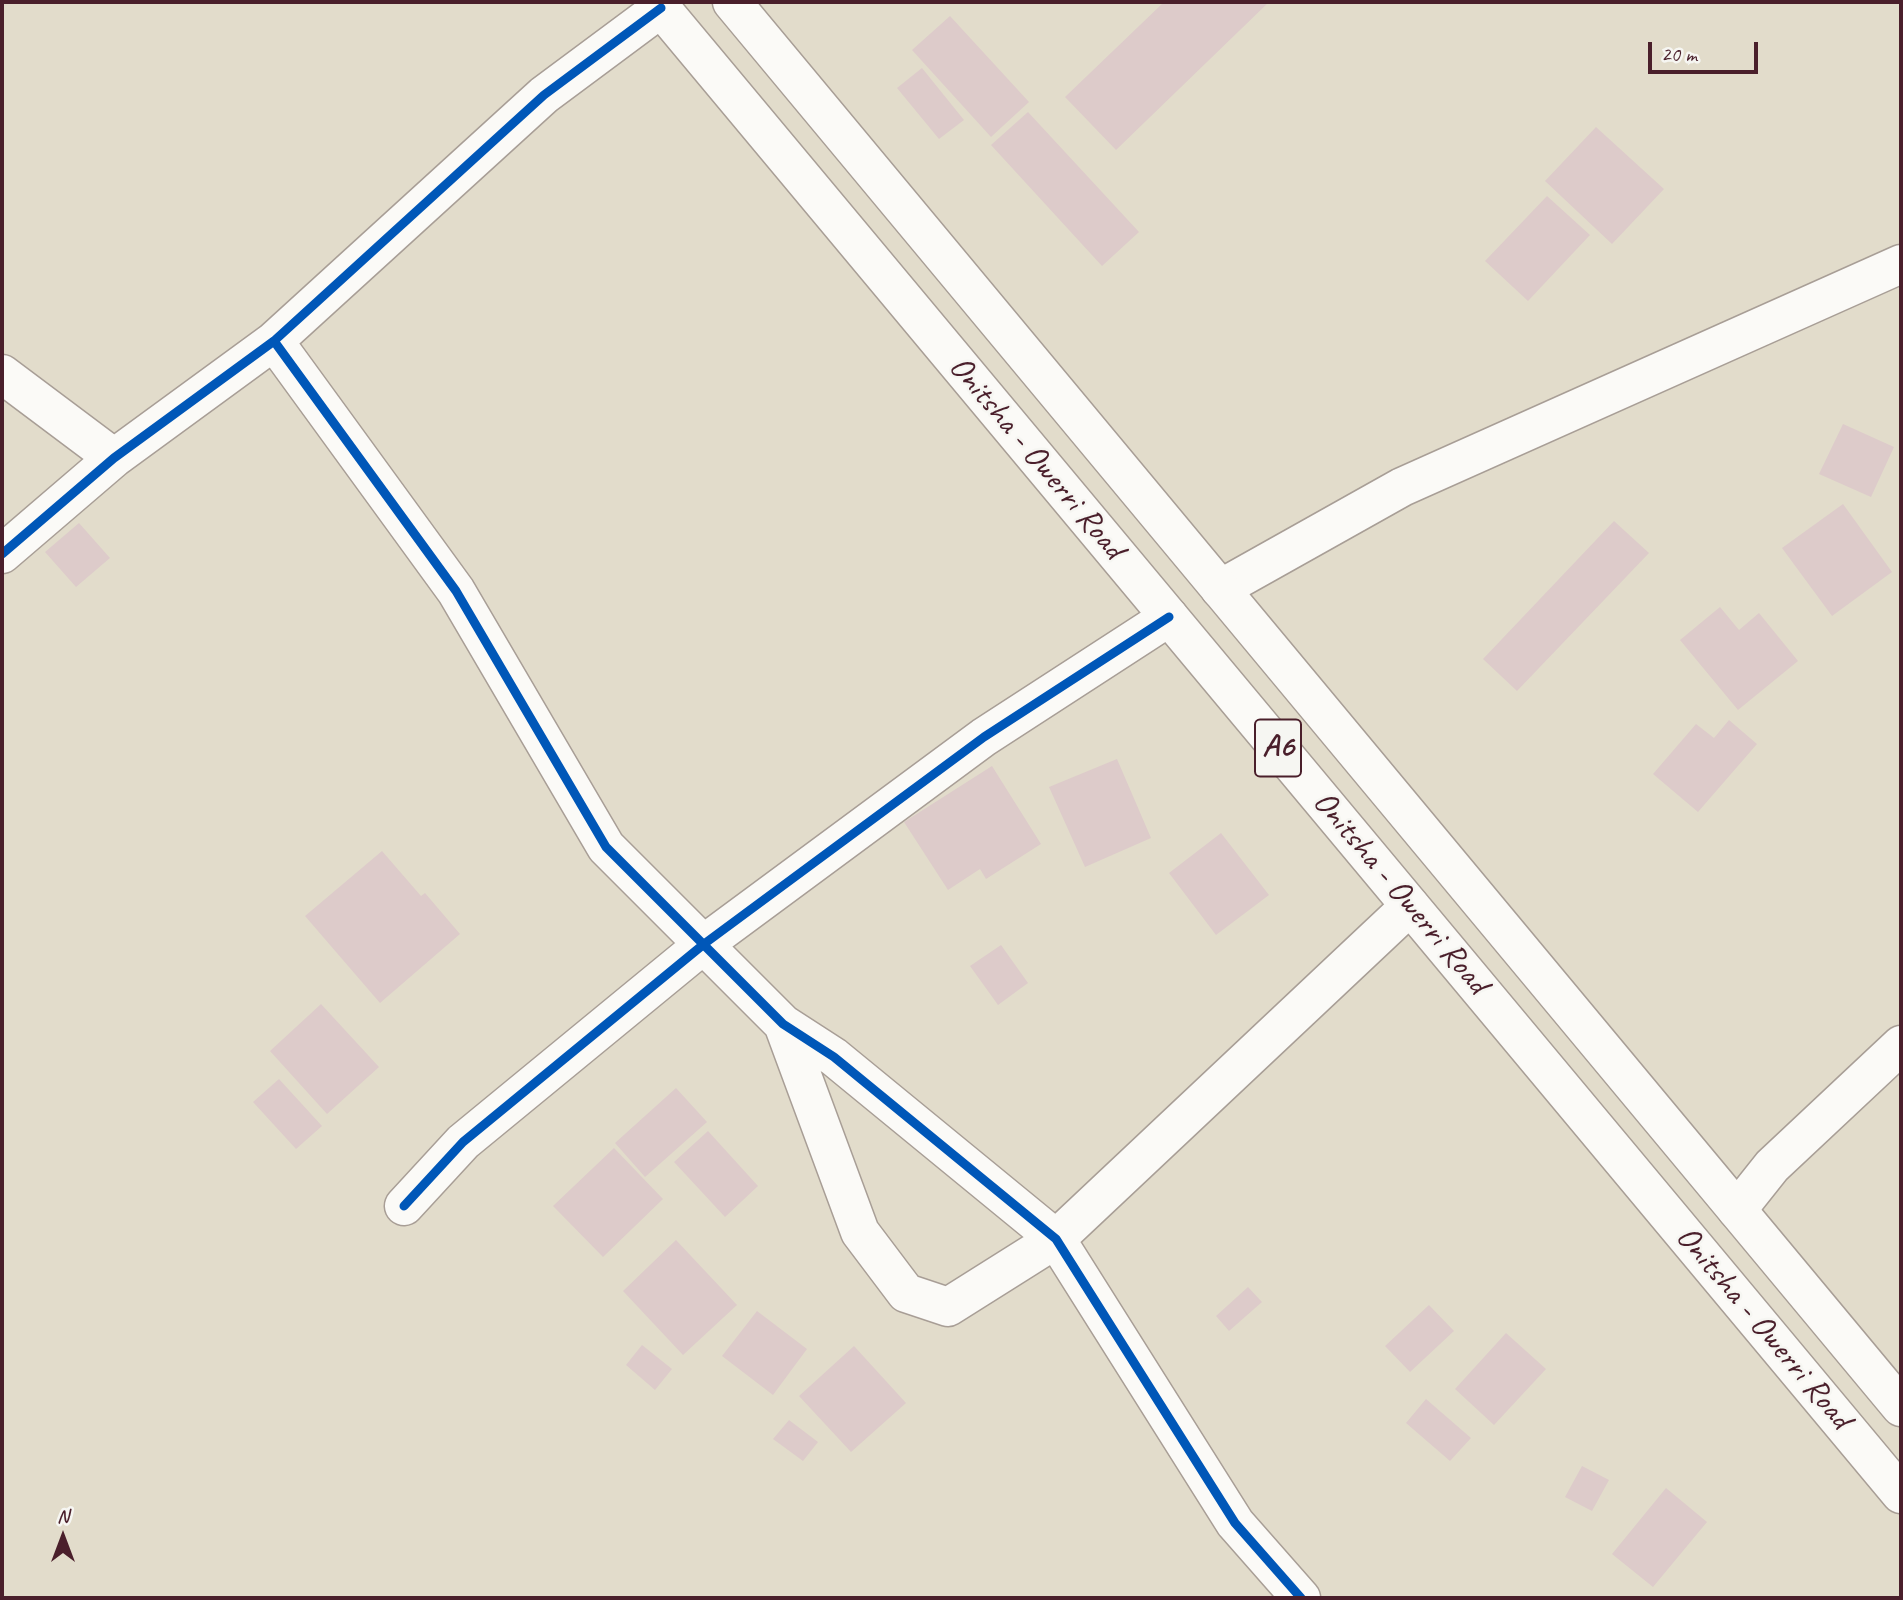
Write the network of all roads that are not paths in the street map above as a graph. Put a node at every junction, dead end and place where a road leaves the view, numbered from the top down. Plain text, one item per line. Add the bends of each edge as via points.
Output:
1 (732, 2) edge
2 (658, 5) edge
3 (1901, 264) edge
4 (274, 341) junction
5 (2, 374) edge
6 (114, 458) junction
7 (2, 554) edge
8 (1220, 589) junction
9 (1169, 617) junction
10 (1410, 906) junction
11 (704, 944) junction
12 (782, 1024) junction
13 (1901, 1045) edge
14 (404, 1206) dead end
15 (1737, 1210) junction
16 (1056, 1239) junction
17 (1901, 1407) edge
18 (1901, 1494) edge
19 (1301, 1598) edge

1 - 8 main road, Onitsha - Owerri Road / A6
2 - 4 main road via 544,95
2 - 9 main road, Onitsha - Owerri Road / A6
3 - 8 main road via 1402,487
4 - 6 main road
4 - 11 main road via 456,591 606,846
5 - 6 main road
6 - 7 main road
8 - 15 main road, Onitsha - Owerri Road / A6
9 - 10 main road, Onitsha - Owerri Road / A6
9 - 11 main road via 984,737
10 - 16 main road
10 - 18 main road, Onitsha - Owerri Road / A6
11 - 12 main road
11 - 14 main road via 463,1142
12 - 16 main road via 834,1057
12 - 16 main road via 860,1232 906,1293 948,1307
13 - 15 main road via 1772,1166
15 - 17 main road, Onitsha - Owerri Road / A6
16 - 19 main road via 1235,1523

